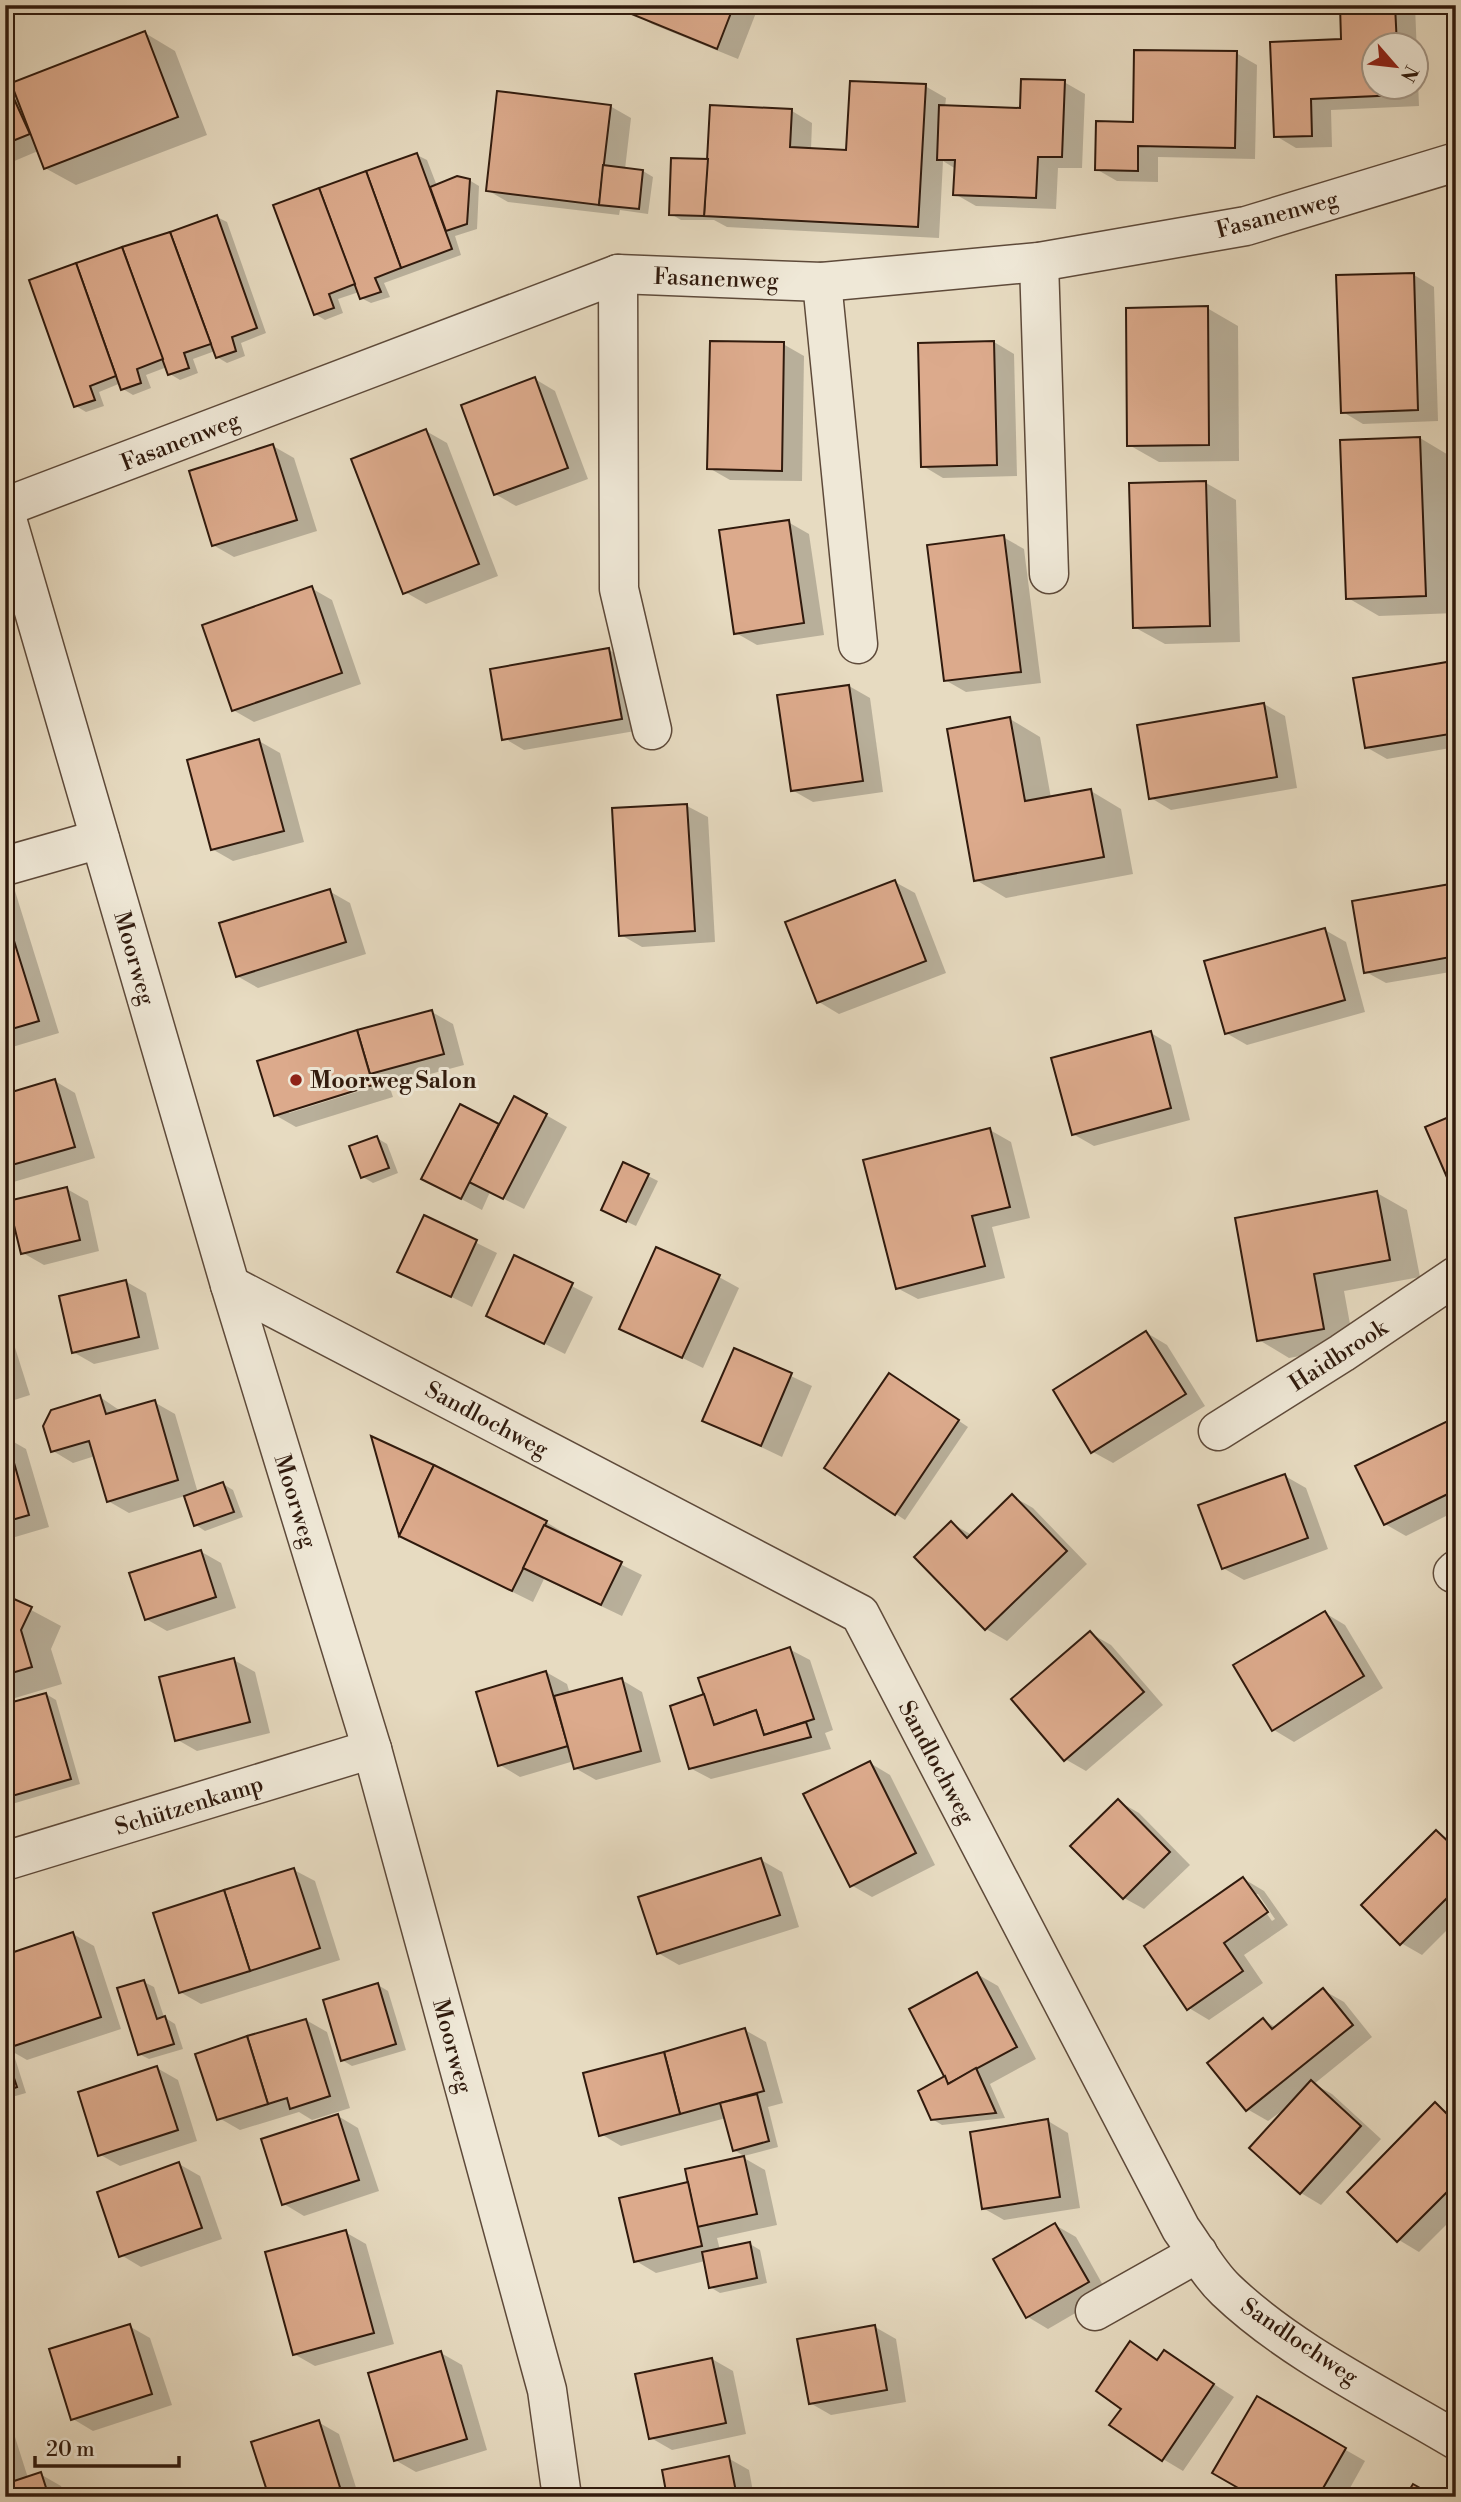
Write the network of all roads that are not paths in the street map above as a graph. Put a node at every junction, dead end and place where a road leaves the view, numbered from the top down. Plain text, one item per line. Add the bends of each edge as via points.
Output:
1 (1456, 162) edge
2 (1039, 262) junction
3 (618, 274) junction
4 (822, 282) junction
5 (5, 507) edge
6 (5, 512) edge
7 (1049, 574) dead end
8 (858, 644) dead end
9 (652, 730) dead end
10 (100, 839) junction
11 (5, 866) edge
12 (1456, 1276) edge
13 (230, 1285) junction
14 (1218, 1431) dead end
15 (372, 1749) junction
16 (5, 1861) edge
17 (1198, 2253) junction
18 (1095, 2311) dead end
19 (1456, 2440) edge
20 (562, 2497) edge

1 - 2 street, Fasanenweg via 1246,226
2 - 4 street, Fasanenweg
2 - 7 street
3 - 4 street, Fasanenweg
3 - 5 street, Fasanenweg
3 - 9 street via 619,589
4 - 8 street
6 - 10 street, Moorweg
10 - 11 street
10 - 13 street, Moorweg
12 - 14 street, Haidbrook
13 - 15 street, Moorweg
13 - 17 street, Sandlochweg via 860,1614 1181,2229
15 - 16 street, Schützenkamp
15 - 20 street, Moorweg via 547,2390
17 - 18 street
17 - 19 street, Sandlochweg via 1224,2289 1291,2341

